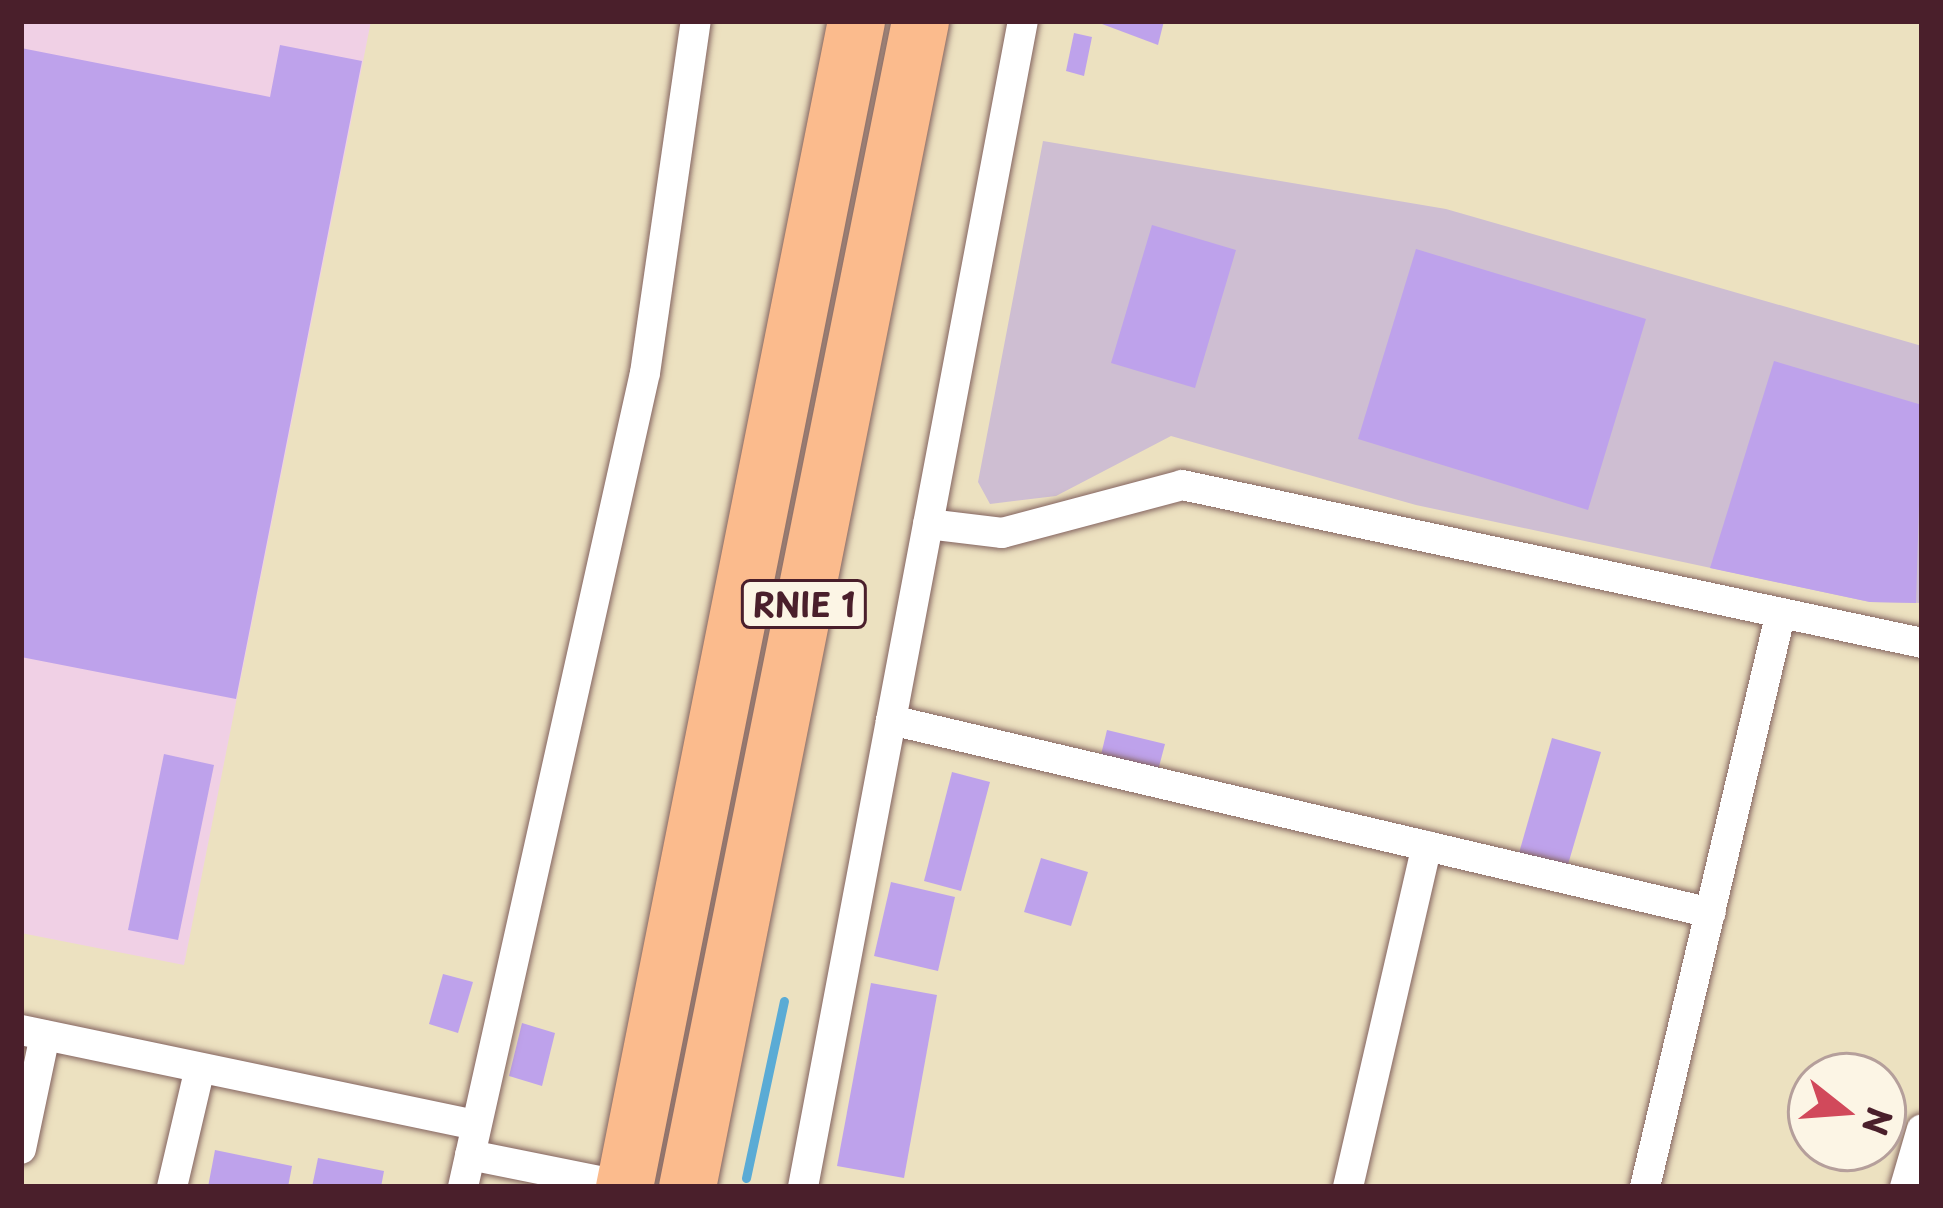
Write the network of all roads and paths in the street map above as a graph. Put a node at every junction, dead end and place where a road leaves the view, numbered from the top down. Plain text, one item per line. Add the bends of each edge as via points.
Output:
1 (696, 21) edge
2 (856, 21) edge
3 (920, 21) edge
4 (1023, 21) edge
5 (928, 524) junction
6 (1780, 616) junction
7 (1922, 643) edge
8 (891, 720) junction
9 (1427, 846) junction
10 (1711, 913) junction
11 (33, 1033) edge
12 (200, 1068) junction
13 (1922, 1129) edge
14 (473, 1140) junction
15 (21, 1149) edge
16 (172, 1187) edge
17 (463, 1187) edge
18 (624, 1187) edge
19 (687, 1187) edge
20 (803, 1187) edge
21 (1348, 1187) edge
22 (1645, 1187) edge
23 (1905, 1187) edge

1 - 14 street via 645,373
2 - 18 highway, RNIE 1
3 - 19 highway, RNIE 1
4 - 5 street
5 - 6 street via 1002,533 1181,485
5 - 8 street
6 - 7 street
6 - 10 street
8 - 9 street
8 - 20 street
9 - 10 street
9 - 21 street
10 - 22 street
11 - 12 street
11 - 15 street
12 - 14 street
12 - 16 street
13 - 23 street
14 - 17 street
14 - 18 street

